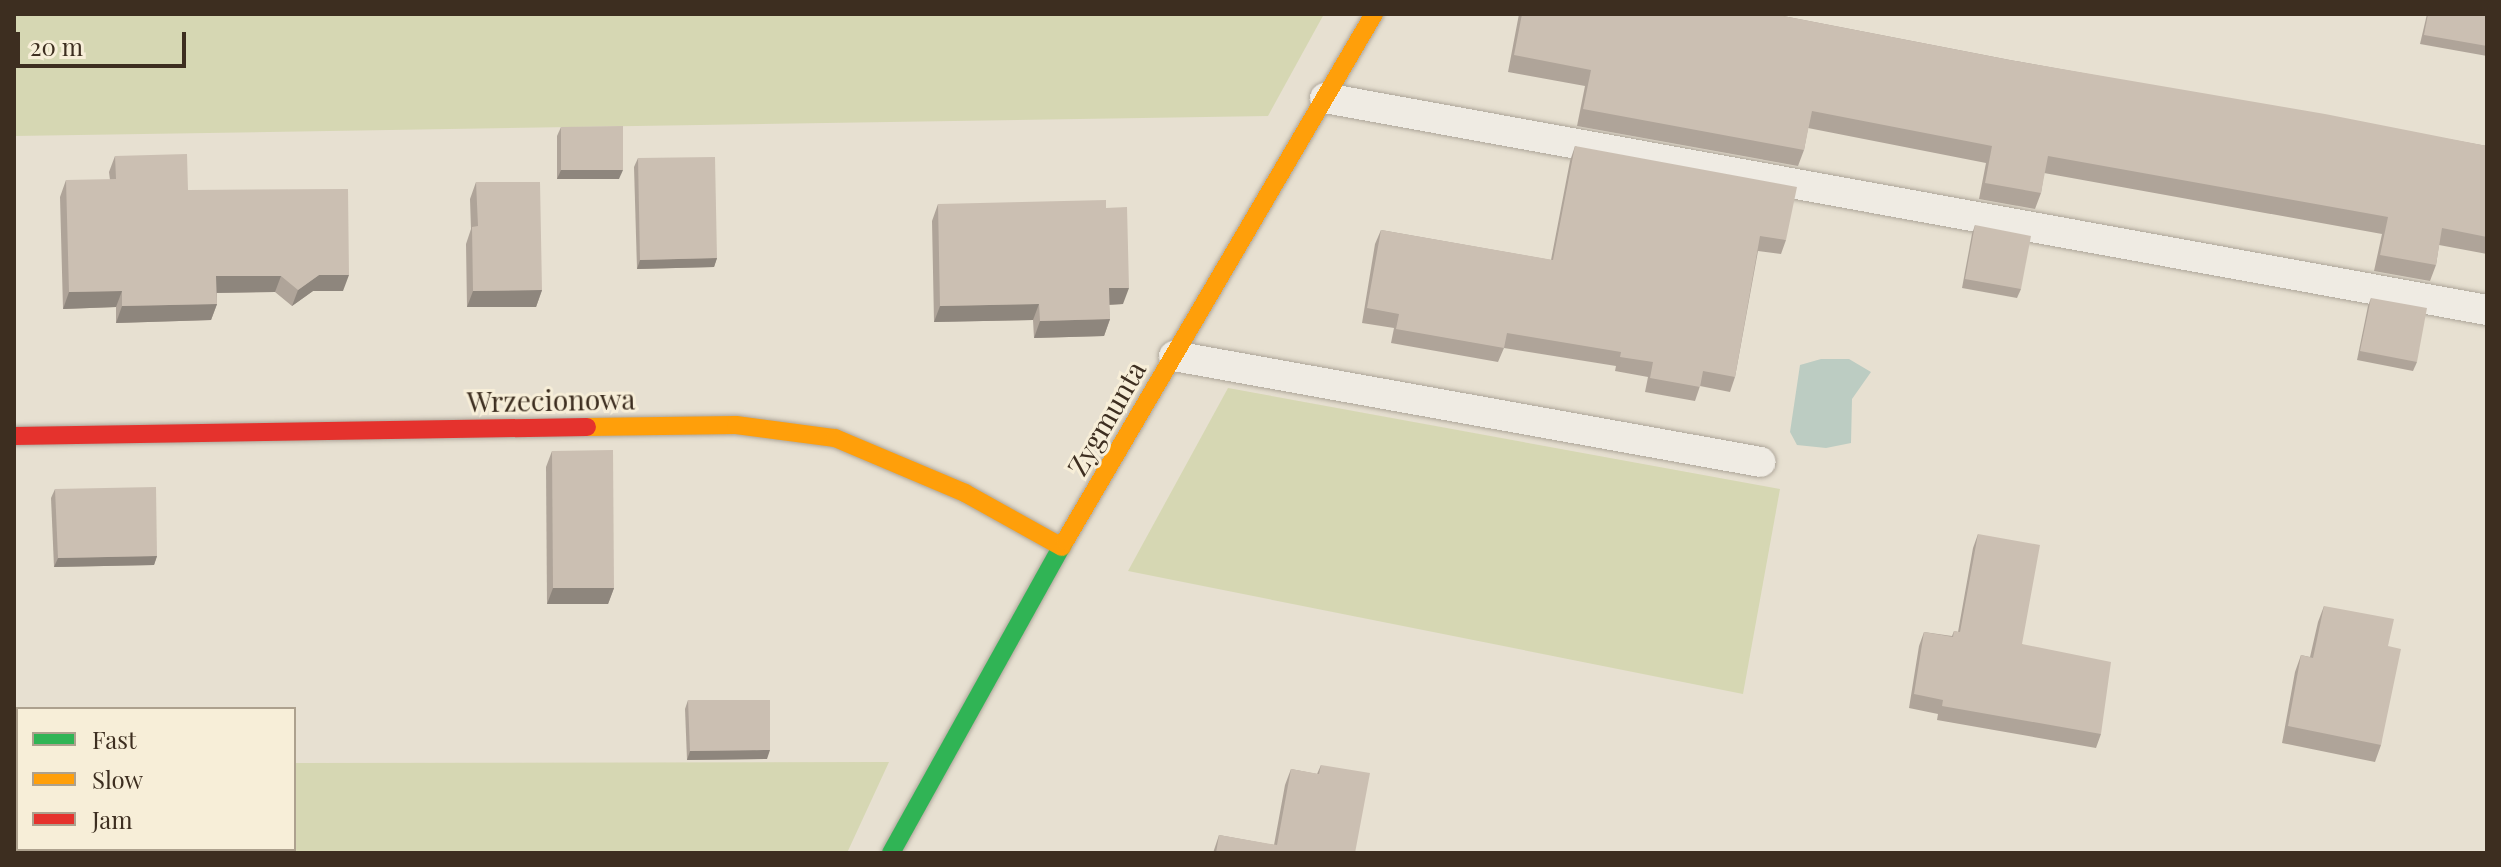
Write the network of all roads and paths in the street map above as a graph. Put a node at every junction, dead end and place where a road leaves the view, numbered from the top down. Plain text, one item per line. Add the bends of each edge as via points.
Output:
1 (1374, 14) edge
2 (1325, 98) junction
3 (2487, 310) edge
4 (1174, 356) junction
5 (14, 436) edge
6 (1761, 462) dead end
7 (1062, 547) junction
8 (891, 853) edge

1 - 2 street, Zygmunta
2 - 3 lane
2 - 4 street, Zygmunta
4 - 6 lane
4 - 7 street, Zygmunta
5 - 7 street, Wrzecionowa via 736,425 785,429 835,438 951,487
7 - 8 street, Zygmunta

